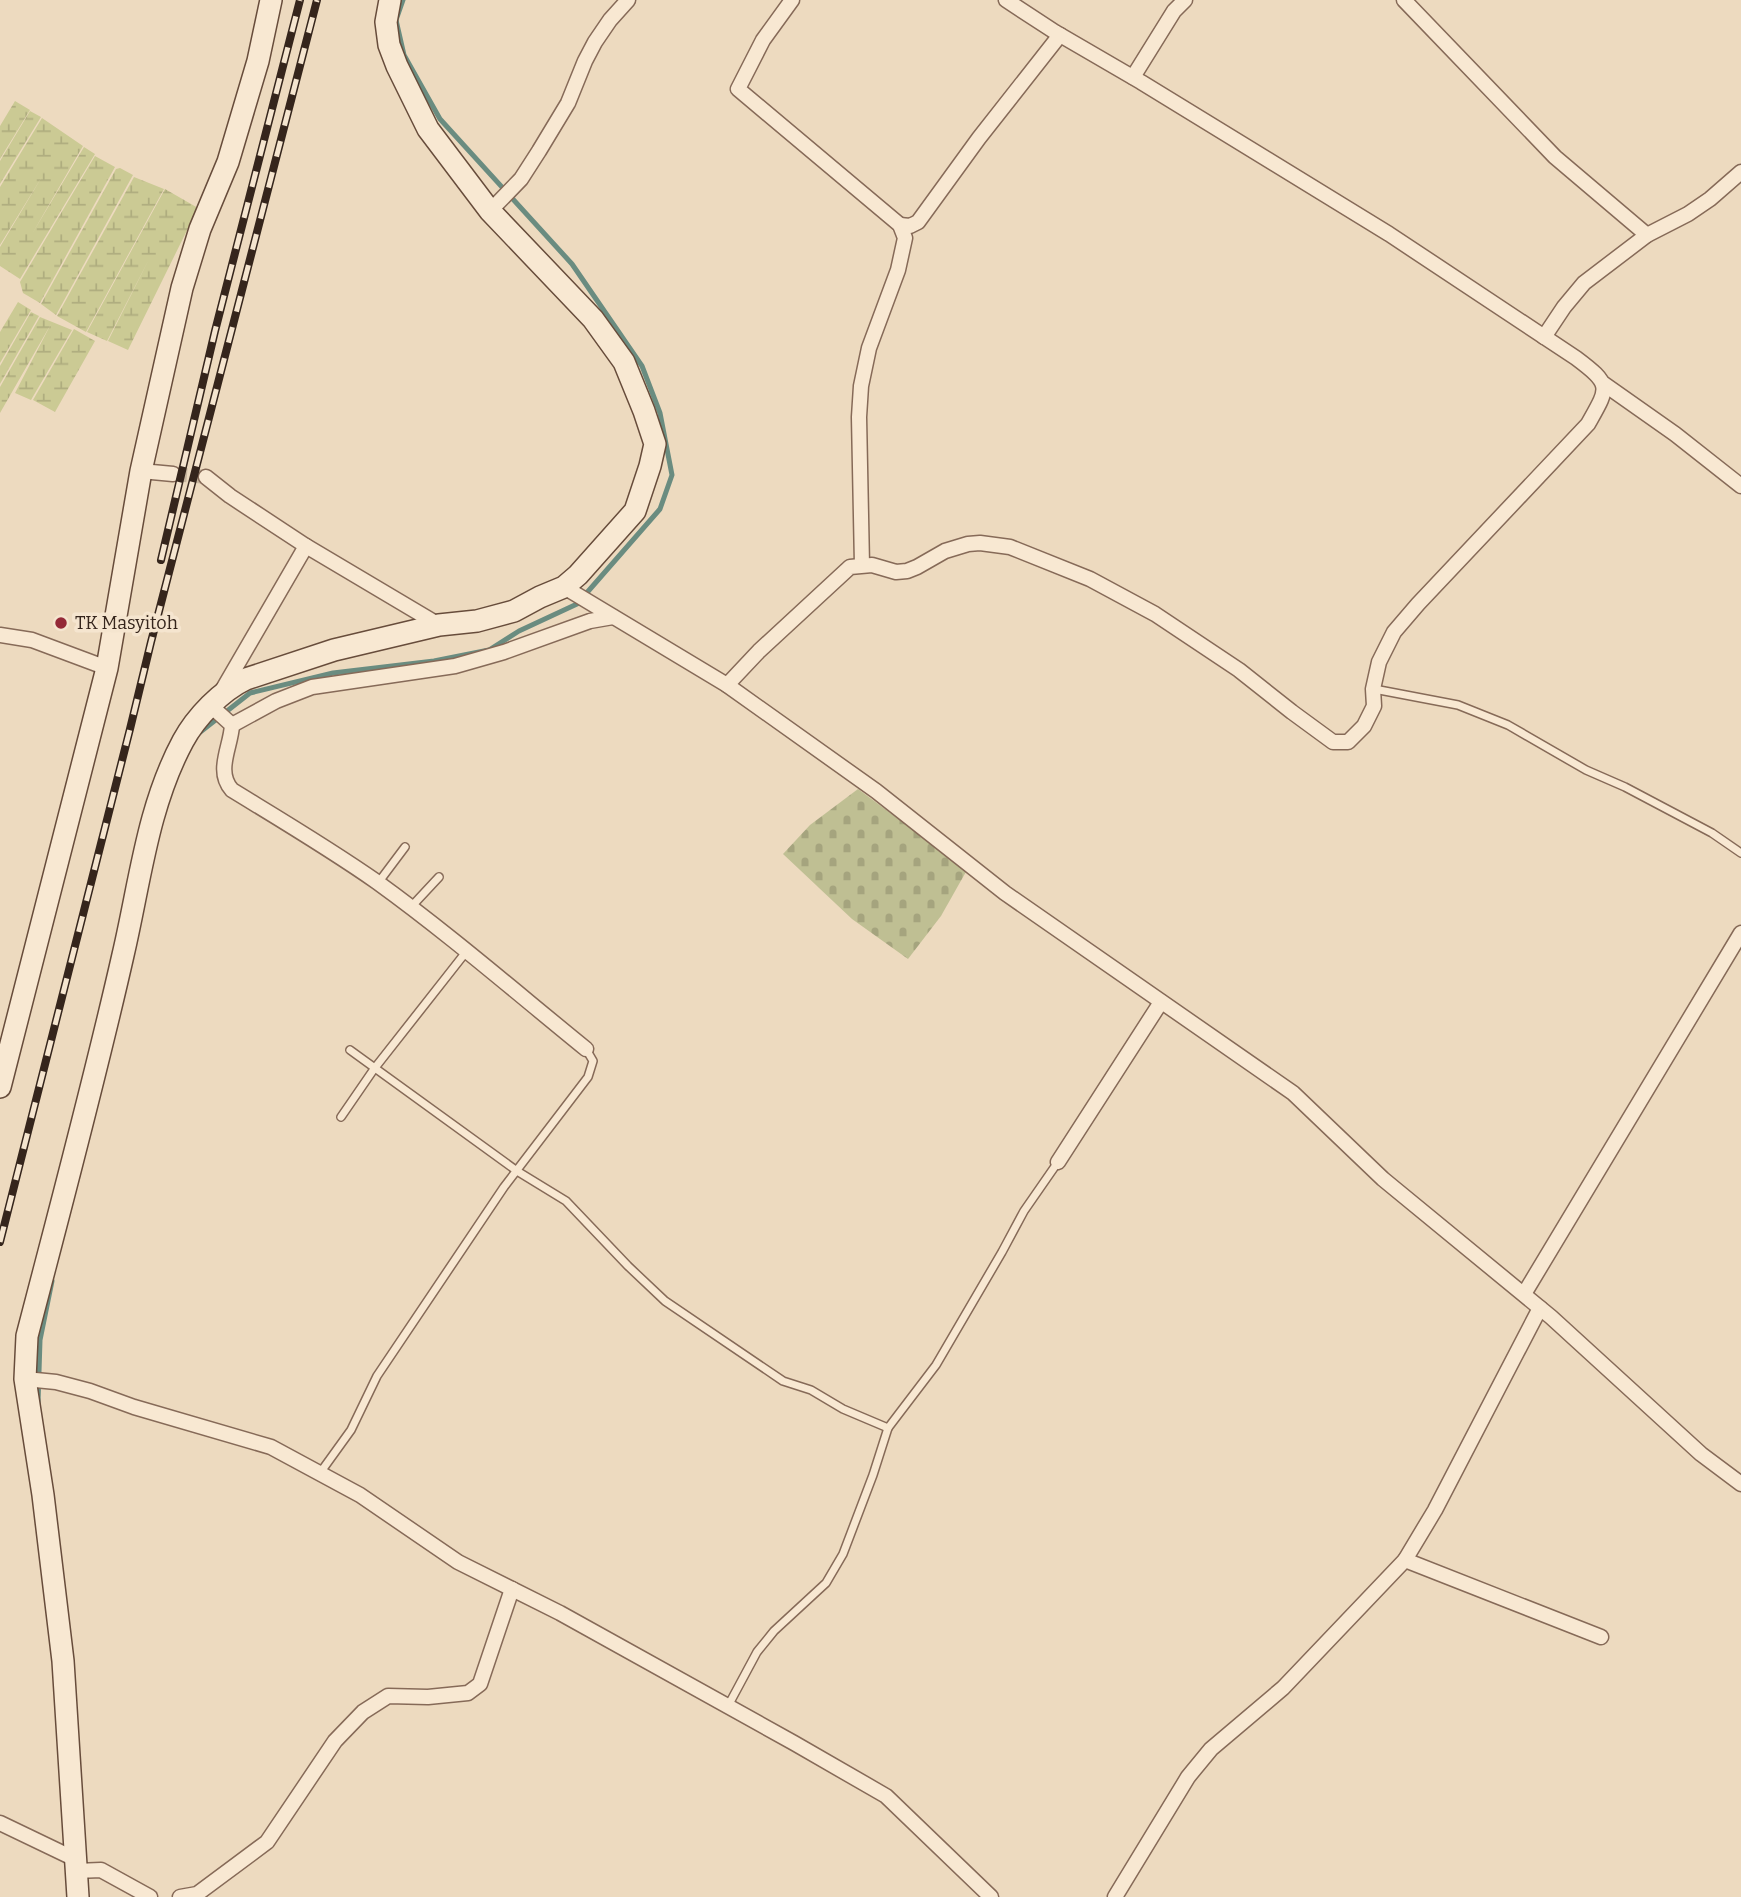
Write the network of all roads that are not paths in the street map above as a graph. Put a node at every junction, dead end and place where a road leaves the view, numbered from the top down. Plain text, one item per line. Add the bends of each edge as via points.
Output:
1 (271, 0) edge
2 (390, 0) edge
3 (628, 0) edge
4 (792, 0) edge
5 (1006, 0) edge
6 (1185, 0) edge
7 (1404, 0) edge
8 (1060, 35) junction
9 (1133, 77) junction
10 (1741, 172) edge
11 (495, 205) junction
12 (900, 225) junction
13 (1647, 235) junction
14 (1544, 337) junction
15 (1604, 384) junction
16 (141, 471) junction
17 (173, 474) tunnel mouth
18 (206, 477) tunnel mouth
19 (1741, 486) edge
20 (306, 546) junction
21 (862, 565) junction
22 (570, 591) junction
23 (607, 614) junction
24 (439, 625) junction
25 (0, 635) edge
26 (107, 668) junction
27 (727, 685) junction
28 (1373, 689) junction
29 (215, 704) junction
30 (231, 724) junction
31 (405, 847) dead end
32 (1741, 853) edge
33 (439, 877) dead end
34 (378, 883) junction
35 (411, 908) junction
36 (1741, 933) edge
37 (466, 952) junction
38 (1161, 1002) junction
39 (586, 1049) joint
40 (350, 1050) dead end
41 (374, 1069) junction
42 (0, 1087) edge
43 (341, 1117) dead end
44 (1058, 1162) joint
45 (517, 1171) junction
46 (1524, 1294) junction
47 (1540, 1308) junction
48 (27, 1379) junction
49 (888, 1428) junction
50 (320, 1474) junction
51 (1741, 1484) edge
52 (1405, 1560) junction
53 (512, 1589) junction
54 (1601, 1637) dead end
55 (728, 1706) junction
56 (0, 1823) edge
57 (82, 1868) junction
58 (78, 1897) edge
59 (150, 1897) edge
60 (180, 1897) edge
61 (991, 1897) edge
62 (1115, 1897) edge

1 - 16 street via 228,162 182,288
2 - 11 street via 386,22 389,45 428,129
3 - 11 street via 595,42 560,118 520,179
4 - 12 street via 738,89
5 - 8 street
6 - 9 street
7 - 13 street via 1555,157
8 - 9 street
8 - 12 street via 918,222
9 - 14 street via 1389,234
10 - 13 street via 1710,200
11 - 22 street via 624,362 654,444 635,511 578,575
12 - 21 street via 905,238 898,270 869,348 861,386
13 - 14 street via 1584,283
14 - 15 street via 1598,374
15 - 19 street
15 - 28 street via 1603,398 1588,424 1394,632 1379,662
16 - 17 street
16 - 26 street
18 - 20 street
20 - 24 street
20 - 29 street
21 - 27 street via 850,567
21 - 28 street via 907,571 954,547 980,543 1010,547 1090,579 1155,614 1334,742 1348,743 1364,726 1374,706
22 - 23 street
22 - 24 street via 477,621
23 - 27 street
23 - 30 street via 455,666 313,687
24 - 29 street via 334,650 246,679
25 - 26 street via 32,640
26 - 42 street
27 - 38 street via 876,791 1004,892
28 - 32 lane via 1458,705 1508,725 1712,833
29 - 30 street
29 - 48 street via 184,739 144,848 123,954 27,1336
30 - 34 street via 223,771 232,790
31 - 34 lane
33 - 35 lane
34 - 35 street
35 - 37 street
36 - 46 street
37 - 39 street
37 - 41 lane
38 - 44 street
38 - 46 street via 1293,1093 1383,1179
39 - 45 lane via 593,1061 588,1077
40 - 41 lane
41 - 43 lane
41 - 45 lane
44 - 49 lane via 1024,1211 936,1365
45 - 49 lane via 566,1201 665,1301 782,1381 811,1390
45 - 50 lane via 377,1376 351,1430
46 - 47 street
47 - 51 street via 1701,1454
47 - 52 street
48 - 50 street via 90,1391 271,1447
48 - 57 street
49 - 55 lane via 843,1554 826,1583 757,1653
50 - 53 street via 458,1562
52 - 54 street
52 - 62 street via 1283,1688 1211,1749 1188,1777
53 - 55 street
53 - 60 street via 480,1685 468,1693 428,1698 388,1696 363,1712 335,1741 267,1842 197,1894
55 - 61 street via 886,1796
56 - 57 street
57 - 58 street
57 - 59 street via 101,1870

